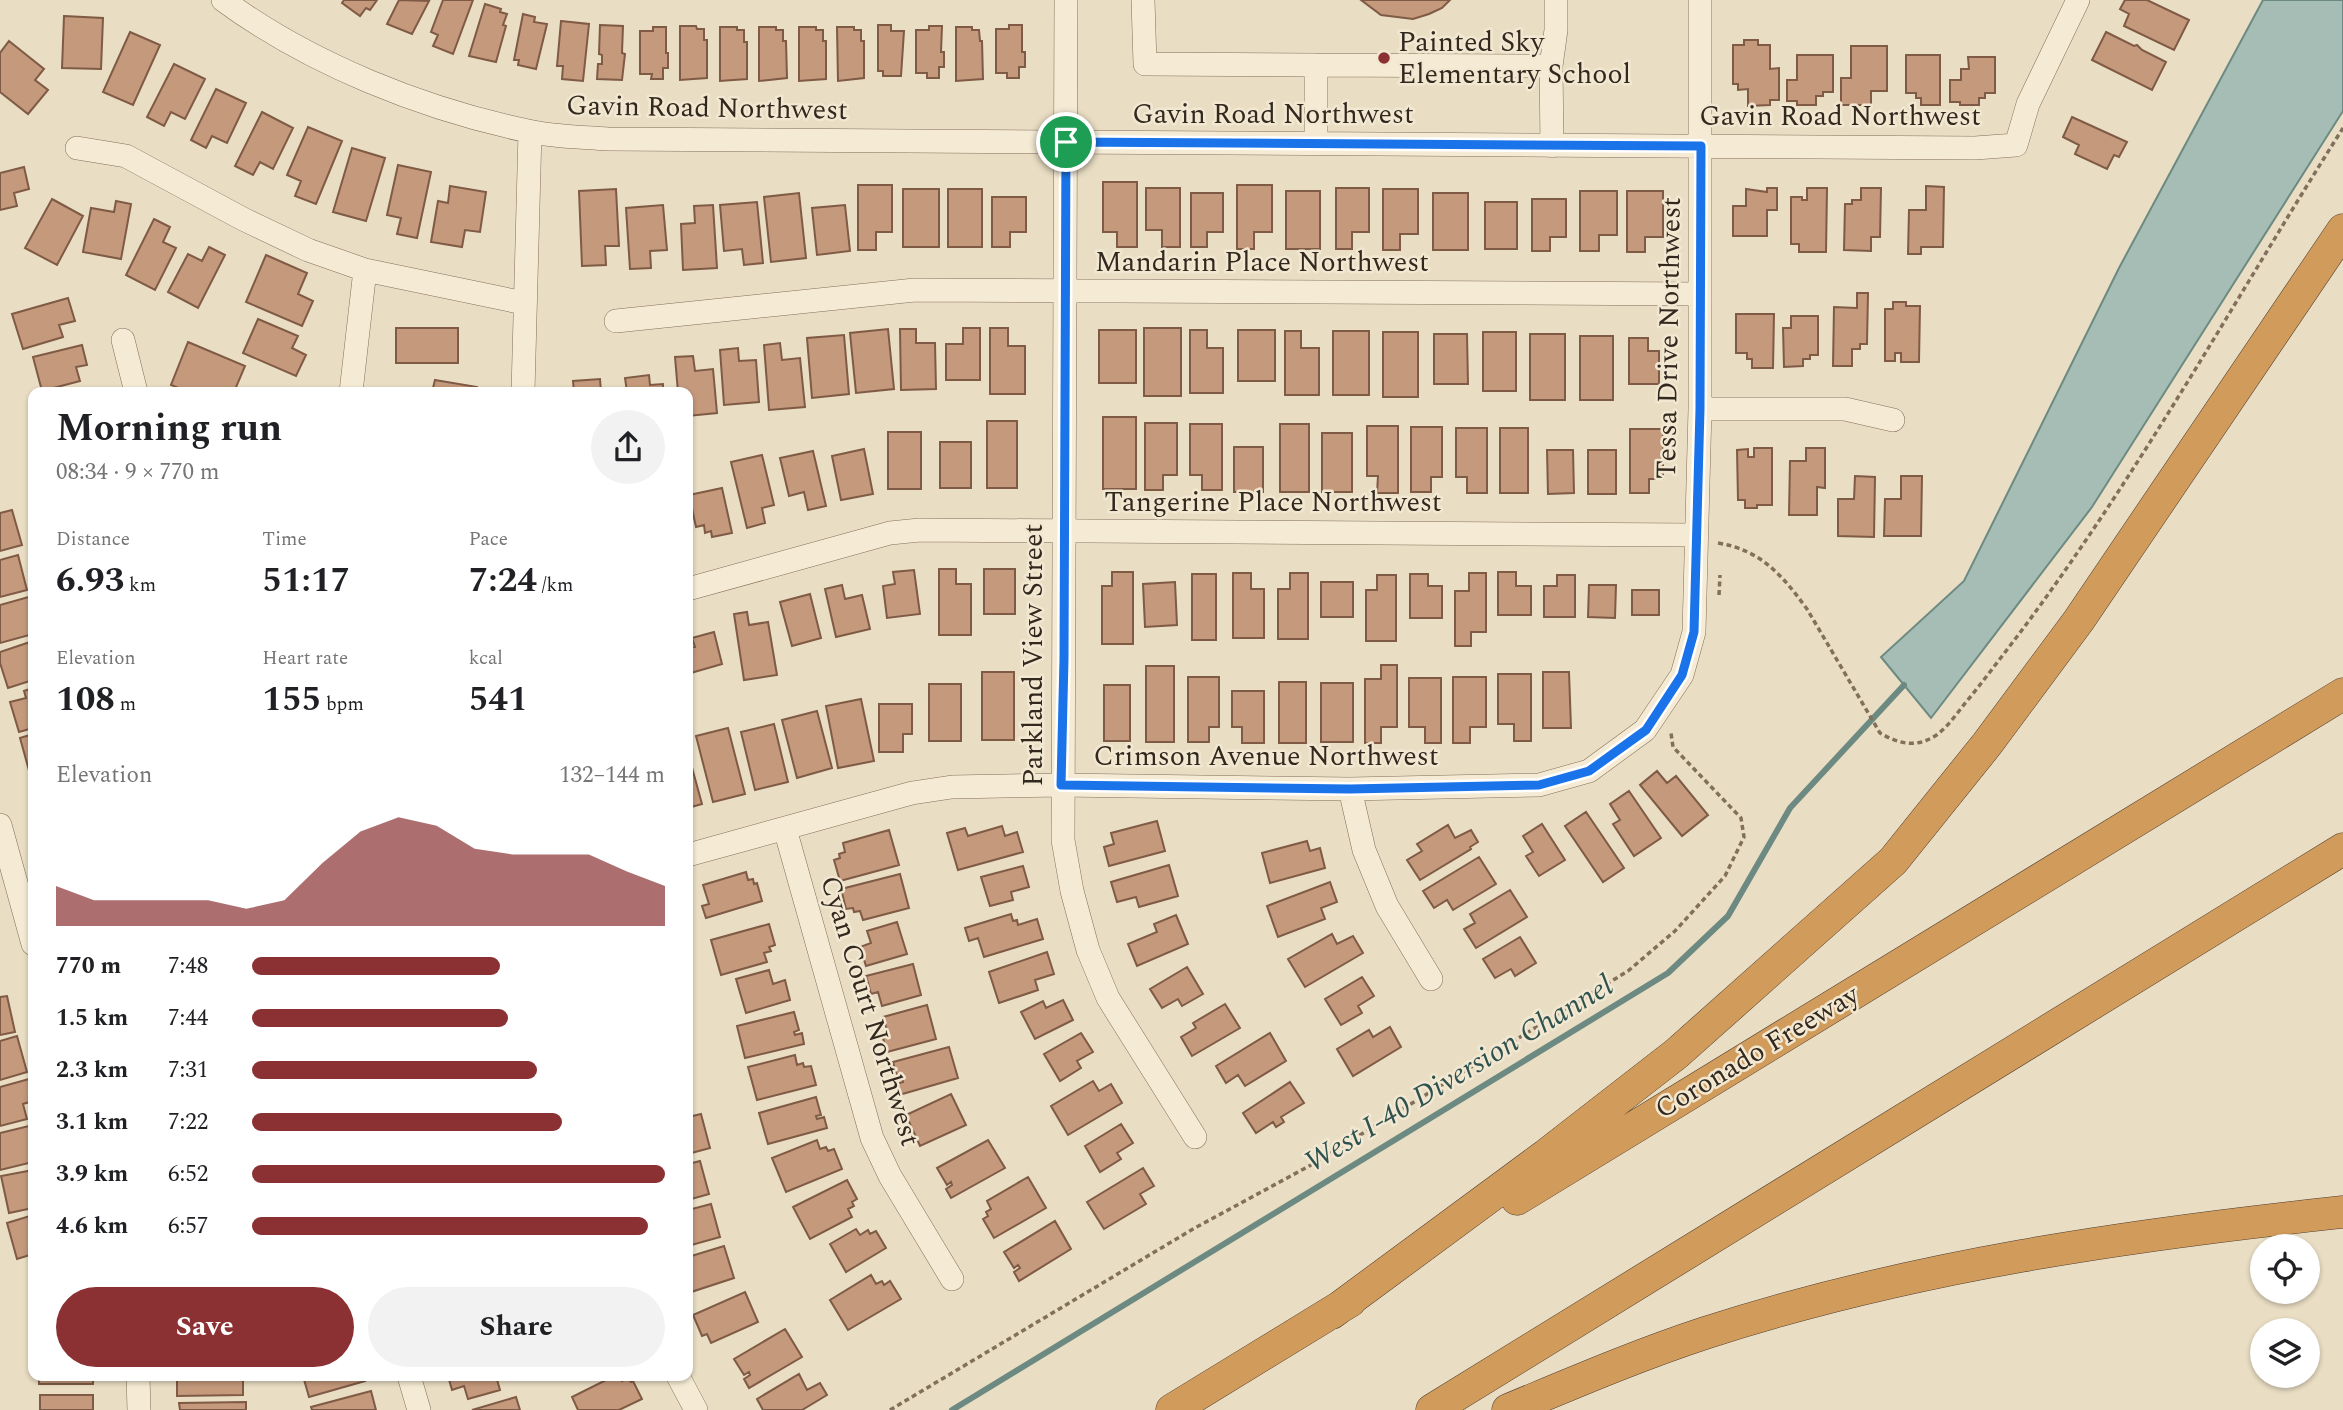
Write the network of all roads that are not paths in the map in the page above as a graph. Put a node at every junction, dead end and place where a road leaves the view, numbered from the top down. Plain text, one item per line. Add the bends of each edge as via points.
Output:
1 (223, 0) edge
2 (1066, 0) edge
3 (1143, 0) edge
4 (1556, 0) edge
5 (1700, 0) edge
6 (2078, 0) edge
7 (1316, 65) junction
8 (1551, 66) junction
9 (530, 132) junction
10 (1066, 142) junction
11 (1316, 144) junction
12 (1552, 146) junction
13 (1701, 146) junction
14 (77, 149) dead end
15 (2343, 230) edge
16 (365, 270) junction
17 (1066, 291) junction
18 (1700, 294) junction
19 (524, 303) junction
20 (616, 321) dead end
21 (123, 340) dead end
22 (135, 387) edge
23 (352, 387) edge
24 (523, 387) edge
25 (1700, 409) junction
26 (1893, 420) dead end
27 (1063, 531) junction
28 (1707, 539) junction
29 (693, 588) edge
30 (1682, 675) joint
31 (2343, 694) edge
32 (1061, 785) junction
33 (1350, 789) junction
34 (0, 825) edge
35 (785, 829) junction
36 (2343, 849) edge
37 (693, 854) edge
38 (28, 926) edge
39 (1431, 979) dead end
40 (1195, 1137) dead end
41 (2343, 1212) edge
42 (951, 1279) dead end
43 (1332, 1312) junction
44 (138, 1381) edge
45 (410, 1381) edge
46 (681, 1381) edge
47 (139, 1410) edge
48 (419, 1410) edge
49 (696, 1410) edge
50 (1172, 1410) edge
51 (1432, 1410) edge
52 (1508, 1410) edge

1 - 9 street, Gavin Road Northwest via 333,65 433,106
2 - 10 street, Parkland View Street
3 - 7 street via 1145,64
4 - 8 street
5 - 13 street, Tessa Drive Northwest
6 - 13 street, Gavin Road Northwest via 2028,104 2016,145
7 - 8 street
7 - 11 street
8 - 12 street
9 - 10 street, Gavin Road Northwest via 608,139
9 - 19 street
10 - 11 street, Gavin Road Northwest
10 - 17 street, Parkland View Street
11 - 12 street, Gavin Road Northwest
12 - 13 street, Gavin Road Northwest
13 - 18 street, Tessa Drive Northwest
14 - 16 street via 126,156 243,219 308,250
15 - 43 highway via 2079,621 1893,861 1676,1055
16 - 19 street
16 - 23 street
17 - 18 street, Mandarin Place Northwest
17 - 20 street, Mandarin Place Northwest via 915,290
17 - 27 street, Parkland View Street
18 - 25 street, Tessa Drive Northwest
19 - 24 street
21 - 22 street
25 - 26 street via 1845,409
25 - 28 street, Tessa Drive Northwest
27 - 28 street, Tangerine Place Northwest
27 - 29 street, Tangerine Place Northwest via 890,533
27 - 32 street, Parkland View Street
28 - 30 street, Tessa Drive Northwest via 1694,632
30 - 33 street, Crimson Avenue Northwest via 1646,730 1589,771 1539,785
31 - 43 highway, Coronado Freeway
32 - 33 street, Crimson Avenue Northwest
32 - 35 street, Crimson Avenue Northwest via 952,787 912,793
32 - 40 street, Parkland View Street via 1063,840 1088,950 1108,998
33 - 39 street via 1364,850 1387,906
34 - 38 street
35 - 37 street, Crimson Avenue Northwest
35 - 42 street, Cyan Court Northwest via 872,1138
36 - 51 highway
41 - 52 highway via 2234,1224 1946,1269 1705,1333
43 - 50 highway, Coronado Freeway
44 - 47 street
45 - 48 street
46 - 49 street

